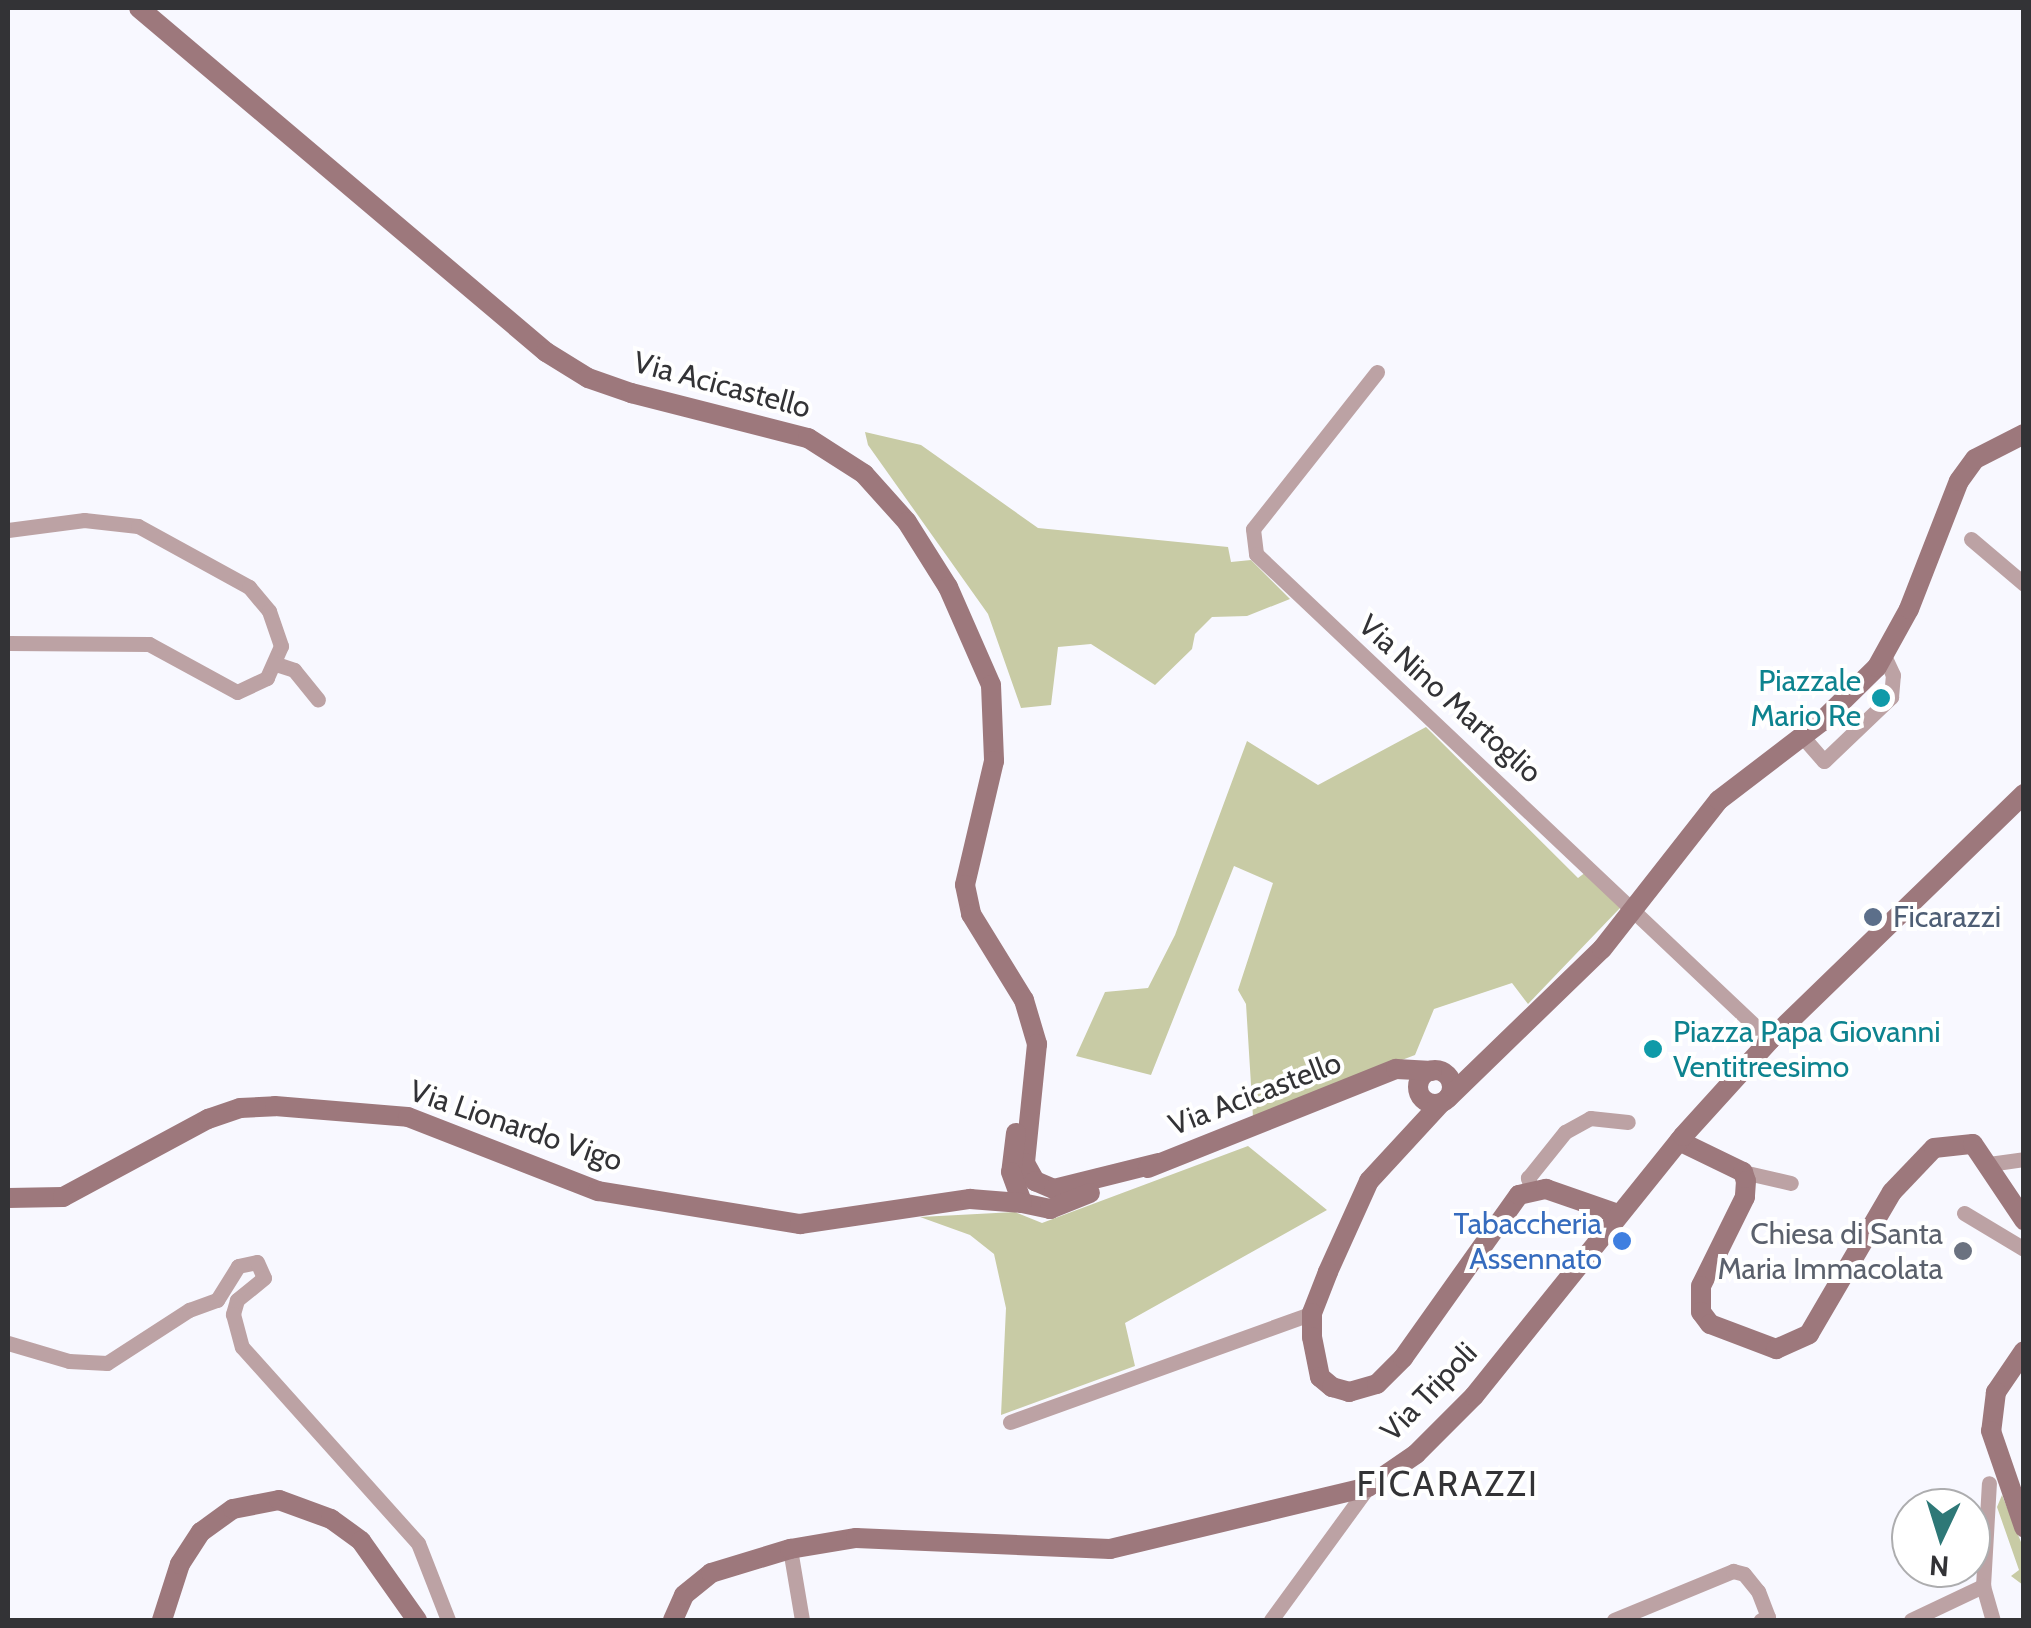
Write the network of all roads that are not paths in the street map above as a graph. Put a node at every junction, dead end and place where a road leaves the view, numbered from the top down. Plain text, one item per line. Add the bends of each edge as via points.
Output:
1 (138, 8) edge
2 (1377, 372) dead end
3 (2024, 434) edge
4 (8, 530) edge
5 (1971, 539) dead end
6 (2024, 584) edge
7 (8, 643) edge
8 (1884, 656) junction
9 (276, 664) junction
10 (318, 700) dead end
11 (1802, 736) junction
12 (2024, 794) edge
13 (1634, 910) junction
14 (1770, 1040) junction
15 (1496, 1050) junction
16 (1432, 1078) junction
17 (1036, 1085) junction
18 (1444, 1100) junction
19 (1628, 1122) dead end
20 (1679, 1141) junction
21 (2024, 1159) edge
22 (1158, 1164) junction
23 (1989, 1164) junction
24 (1128, 1170) junction
25 (1743, 1172) junction
26 (1791, 1183) dead end
27 (1532, 1190) junction
28 (1018, 1194) junction
29 (8, 1198) edge
30 (1964, 1213) dead end
31 (1618, 1214) junction
32 (2024, 1220) edge
33 (2024, 1249) edge
34 (1312, 1313) junction
35 (8, 1343) edge
36 (2024, 1351) edge
37 (1010, 1422) dead end
38 (1989, 1483) dead end
39 (1368, 1487) junction
40 (1989, 1488) edge
41 (2024, 1527) edge
42 (790, 1549) junction
43 (1979, 1588) edge
44 (1984, 1588) edge
45 (162, 1620) edge
46 (418, 1620) edge
47 (448, 1620) edge
48 (673, 1620) edge
49 (802, 1620) edge
50 (1270, 1620) edge
51 (1614, 1620) edge
52 (1762, 1620) edge
53 (1911, 1620) edge
54 (1992, 1620) edge

1 - 17 street, Via Acicastello via 574,370 631,393 808,438 864,474 916,535 970,630 991,685 994,762 965,872 966,896 1024,1000 1037,1044
2 - 13 street, Via Nino Martoglio via 1253,530 1256,554
3 - 8 street via 1975,460 1958,481
4 - 9 street via 84,520 138,526 214,564 259,597 277,628
5 - 6 street
7 - 9 street via 149,644 237,692 266,678
8 - 11 street
8 - 11 street via 1893,675 1892,696 1824,761
9 - 10 street via 294,670
11 - 13 street via 1718,800
12 - 14 street, Via Tripoli
13 - 14 street, Via Nino Martoglio
13 - 15 street
14 - 20 street, Via Tripoli
15 - 16 street, Via Acicastello via 1460,1074
15 - 18 street
16 - 18 street
16 - 18 street via 1425,1101
16 - 22 street, Via Acicastello via 1406,1067
17 - 24 street via 1024,1150 1035,1181 1063,1189
17 - 28 street via 1013,1141
18 - 34 street via 1369,1181
19 - 27 street via 1590,1118 1566,1132 1528,1178
20 - 25 street
20 - 31 street, Via Tripoli
21 - 23 street
22 - 24 street
22 - 28 street via 1050,1209
23 - 25 street via 1972,1144 1920,1156 1809,1334 1776,1349 1710,1324 1699,1301 1745,1197
23 - 32 street
24 - 28 street via 1058,1198
25 - 26 street
27 - 31 street via 1563,1192
27 - 34 street via 1512,1200 1403,1358 1377,1384 1349,1392 1320,1376
28 - 29 street, Via Lionardo Vigo via 800,1224 598,1190 408,1116 275,1106 240,1108 208,1120 63,1197
30 - 33 street
31 - 39 street, Via Tripoli via 1474,1396 1416,1454
34 - 37 street
35 - 47 street via 107,1364 189,1310 217,1300 238,1266 256,1262 264,1278 237,1300 233,1314 242,1347 418,1543
36 - 41 street via 1996,1392 1990,1431
38 - 40 street
39 - 42 street, Via Tripoli via 1110,1549 856,1538
39 - 50 street
42 - 48 street, Via Tripoli via 710,1573 684,1595
42 - 49 street
43 - 53 street
44 - 54 street
45 - 46 street via 180,1564 202,1532 233,1508 279,1500 331,1519 361,1541
51 - 52 street via 1733,1571 1758,1592 1768,1617

